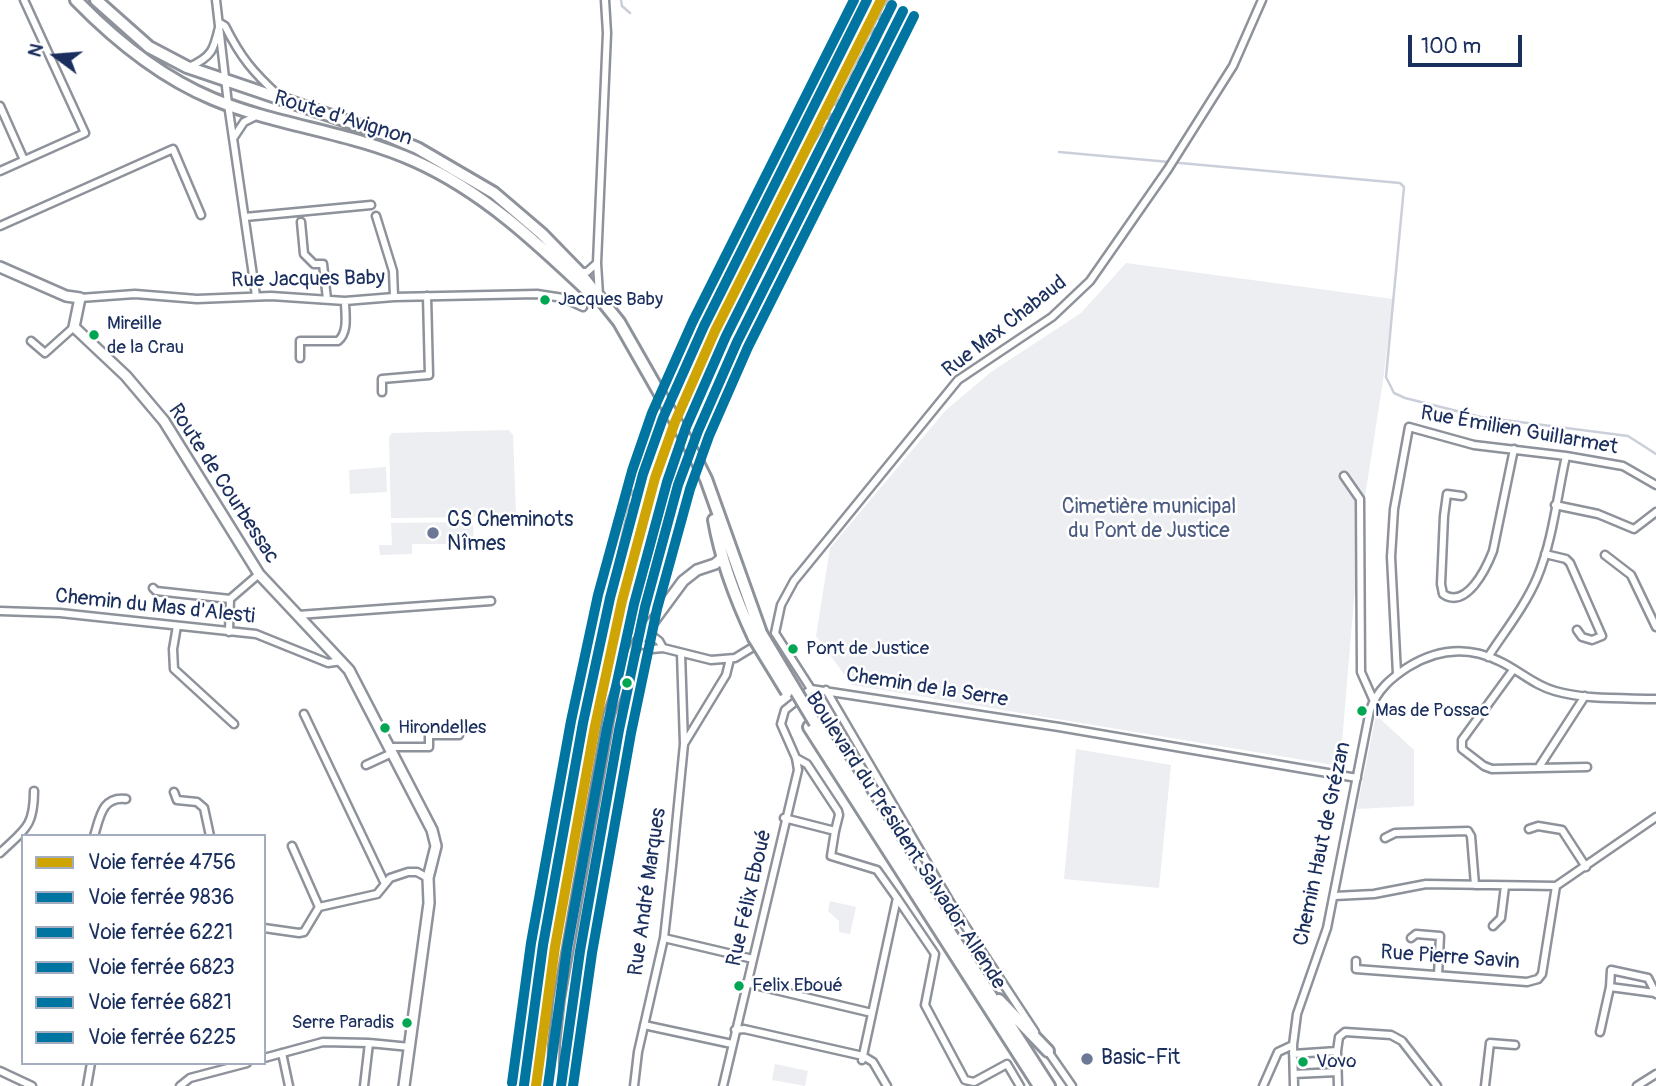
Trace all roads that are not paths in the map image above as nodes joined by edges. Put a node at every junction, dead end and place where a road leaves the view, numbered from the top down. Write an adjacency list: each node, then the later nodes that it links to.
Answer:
1 (24, 0): 15 (street)
2 (76, 0): 11 (main road, Route d'Avignon)
3 (96, 0): 8 (main road, Route d'Avignon)
4 (216, 0): 7 (street)
5 (605, 0): 23 (street)
6 (1262, 0): 62 (street, Rue Max Chabaud)
7 (220, 23): 8 (street); 9 (street); 10 (street)
8 (187, 68): 9 (main road, Route d'Avignon)
9 (226, 82): 10 (main road, Route d'Avignon); 11 (street)
10 (286, 102): 25 (main road, Route d'Avignon)
11 (228, 104): 13 (main road, Route d'Avignon); 14 (street)
12 (0, 106): 15 (street)
13 (260, 113): 14 (street); 36 (main road, Route d'Avignon)
14 (233, 139): 20 (street)
15 (24, 160): 16 (street)
16 (0, 171)
17 (371, 205): 20 (street)
18 (201, 215): 22 (street)
19 (376, 216): 27 (street)
20 (245, 217): 26 (street)
21 (300, 222): 31 (street)
22 (0, 226)
23 (597, 263): 25 (street); 29 (street)
24 (0, 267): 30 (street)
25 (579, 272): 29 (main road, Route d'Avignon)
26 (256, 296): 30 (street, Rue Jacques Baby); 31 (street, Rue Jacques Baby)
27 (394, 296): 28 (street, Rue Jacques Baby); 32 (street, Rue Jacques Baby)
28 (427, 296): 33 (street, Rue Jacques Baby); 38 (street)
29 (599, 296): 36 (main road, Route d'Avignon)
30 (80, 298): 34 (street)
31 (327, 299): 32 (street, Rue Jacques Baby)
32 (345, 301): 37 (street)
33 (583, 307)
34 (74, 327): 35 (street); 51 (street, Route de Courbessac)
35 (31, 341)
36 (629, 342): 42 (main road)
37 (300, 358)
38 (382, 392)
39 (1514, 449): 40 (street, Rue Émilien Guillarmet); 44 (street); 71 (street, Rue Émilien Guillarmet)
40 (1566, 456): 43 (street, Rue Émilien Guillarmet); 45 (street)
41 (1345, 476): 75 (street)
42 (706, 479): 47 (main road, Boulevard du Président Salvador Allende); 50 (main road, Boulevard du Président Salvador Allende)
43 (1656, 485)
44 (1462, 496)
45 (1555, 505): 46 (street); 48 (street)
46 (1656, 512)
47 (730, 547): 50 (main road); 63 (main road, Boulevard du Président Salvador Allende)
48 (1545, 554): 59 (street); 67 (street)
49 (1605, 555): 58 (street)
50 (722, 558): 60 (street); 63 (main road, Boulevard du Président Salvador Allende)
51 (259, 575): 53 (street); 56 (street, Route de Courbessac)
52 (153, 588): 53 (street)
53 (230, 598): 61 (street)
54 (491, 601): 56 (street)
55 (0, 611): 57 (street, Chemin du Mas d'Alesti)
56 (298, 615): 69 (street, Route de Courbessac)
57 (177, 626): 61 (street, Chemin du Mas d'Alesti); 80 (street)
58 (1656, 627)
59 (1577, 630)
60 (646, 631): 64 (street); 65 (street)
61 (229, 632): 69 (street, Chemin du Mas d'Alesti)
62 (775, 634): 68 (street); 72 (street)
63 (757, 635): 81 (main road, Boulevard du Président Salvador Allende, bridge)
64 (638, 642): 65 (street); 149 (street)
65 (663, 648): 66 (street)
66 (681, 653): 68 (street); 78 (street, Rue André Marques)
67 (1488, 657): 70 (street); 71 (street)
68 (730, 659): 79 (street)
69 (342, 661): 84 (street, Route de Courbessac)
70 (1513, 670): 74 (street); 87 (street)
71 (1397, 674): 75 (street)
72 (811, 689): 73 (street); 85 (street)
73 (826, 690): 89 (street, Chemin de la Serre); 131 (street, Chemin de la Serre)
74 (1585, 696): 76 (street); 87 (street)
75 (1373, 699): 89 (street, Chemin Haut de Grézan)
76 (1656, 699)
77 (304, 714): 104 (street)
78 (684, 721): 79 (street); 83 (street, Rue André Marques)
79 (695, 723): 83 (street)
80 (233, 724)
81 (812, 725): 118 (main road, Boulevard du Président Salvador Allende); 154 (main road, Boulevard du Président Salvador Allende)
82 (459, 735): 84 (street)
83 (684, 744): 113 (street, Rue André Marques)
84 (391, 750): 86 (street); 103 (street, Route de Courbessac)
85 (796, 758): 94 (street, Rue Félix Eboué); 96 (street)
86 (366, 765)
87 (1539, 767): 88 (street)
88 (1587, 767)
89 (1357, 778): 108 (street, Chemin Haut de Grézan)
90 (34, 791): 101 (street)
91 (174, 793): 98 (street)
92 (126, 799): 97 (street)
93 (1656, 817): 102 (street)
94 (785, 818): 96 (street); 115 (street, Rue Félix Eboué)
95 (1529, 829): 102 (street)
96 (835, 831): 109 (street)
97 (95, 834)
98 (210, 834)
99 (1385, 838): 105 (street)
100 (292, 846): 110 (street)
101 (0, 853)
102 (1586, 867): 107 (street)
103 (428, 877): 104 (street); 130 (street, Route de Courbessac)
104 (385, 884): 110 (street)
105 (1475, 886): 106 (street); 108 (street)
106 (1505, 886): 107 (street); 111 (street)
107 (1556, 886): 117 (street, Rue Pierre Savin)
108 (1335, 895): 128 (street, Chemin Haut de Grézan)
109 (897, 898): 122 (street); 153 (street)
110 (319, 907): 112 (street)
111 (1493, 926)
112 (266, 928)
113 (664, 938): 115 (street); 123 (street, Rue André Marques)
114 (1410, 938): 117 (street)
115 (754, 959): 119 (street, Rue Félix Eboué)
116 (1356, 961): 117 (street, Rue Pierre Savin)
117 (1438, 975)
118 (982, 982): 131 (main road); 155 (main road, Boulevard du Président Salvador Allende)
119 (747, 983): 122 (street); 124 (street, Rue Félix Eboué)
120 (1610, 987): 121 (street); 121 (street); 125 (street)
121 (1655, 994)
122 (872, 1013): 136 (street)
123 (644, 1025): 127 (street); 150 (street, Rue André Marques)
124 (735, 1030): 127 (street, Rue Félix Eboué); 136 (street)
125 (1600, 1032)
126 (369, 1043): 130 (street); 133 (street); 147 (street)
127 (732, 1044): 151 (street, Rue Félix Eboué)
128 (1293, 1045): 134 (street, Chemin Haut de Grézan); 157 (street)
129 (1515, 1045): 160 (street)
130 (410, 1047): 148 (street, Route de Courbessac)
131 (1048, 1051): 156 (street, Chemin de la Serre)
132 (1337, 1051): 134 (street); 142 (street); 159 (street)
133 (282, 1053): 135 (street); 146 (street)
134 (1293, 1054): 140 (street, Chemin Haut de Grézan)
135 (266, 1057)
136 (862, 1058): 152 (street)
137 (91, 1065): 144 (street)
138 (239, 1065): 145 (street)
139 (0, 1072): 143 (street)
140 (1294, 1074): 142 (street); 158 (street, Chemin Haut de Grézan)
141 (1656, 1074): 161 (street)
142 (1338, 1079)
143 (32, 1086)
144 (87, 1086)
145 (180, 1086)
146 (289, 1086)
147 (364, 1086)
148 (404, 1086)
149 (553, 1086)
150 (634, 1086)
151 (723, 1086)
152 (887, 1086)
153 (1020, 1086)
154 (1039, 1086)
155 (1049, 1086)
156 (1072, 1086)
157 (1263, 1086)
158 (1294, 1086)
159 (1437, 1086)
160 (1485, 1086)
161 (1637, 1086)

